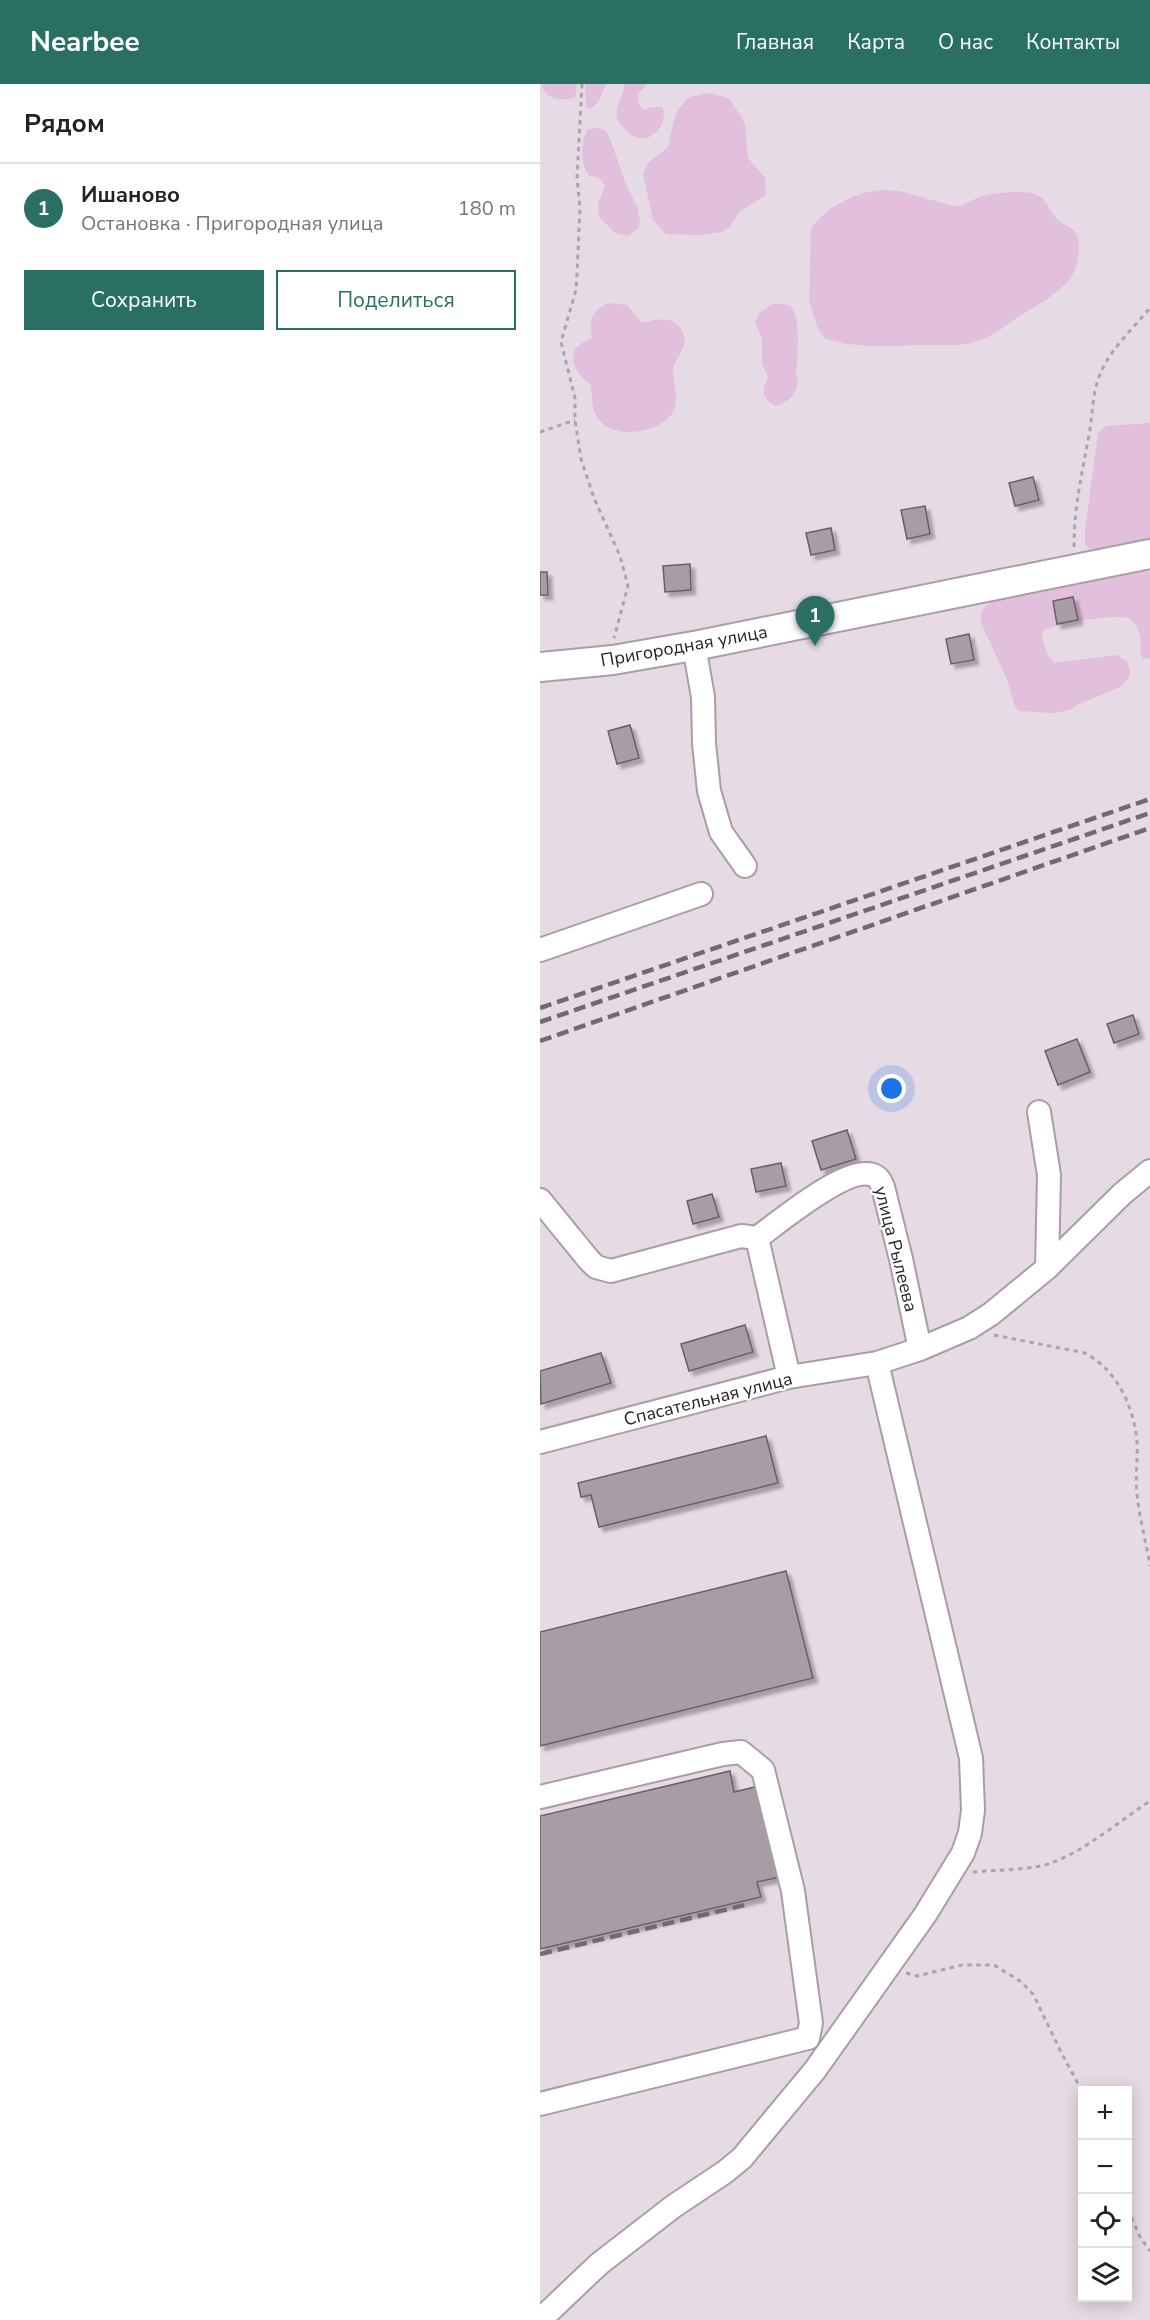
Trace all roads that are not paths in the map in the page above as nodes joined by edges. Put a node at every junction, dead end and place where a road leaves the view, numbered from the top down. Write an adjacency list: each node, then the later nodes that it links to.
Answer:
1 (1150, 554): 2 (main road, Пригородная улица)
2 (694, 646): 3 (main road, Пригородная улица); 4 (street)
3 (540, 667)
4 (745, 866)
5 (701, 894): 6 (street)
6 (540, 950)
7 (1039, 1112): 11 (street)
8 (1150, 1171): 11 (street)
9 (540, 1200): 10 (street)
10 (757, 1239): 12 (street, улица Рылеева); 14 (street)
11 (1047, 1268): 12 (street)
12 (920, 1349): 13 (street, Спасательная улица)
13 (877, 1363): 14 (street, Спасательная улица); 18 (street)
14 (789, 1377): 15 (street, Спасательная улица)
15 (540, 1442)
16 (540, 1797): 17 (street)
17 (540, 2104)
18 (540, 2320)

